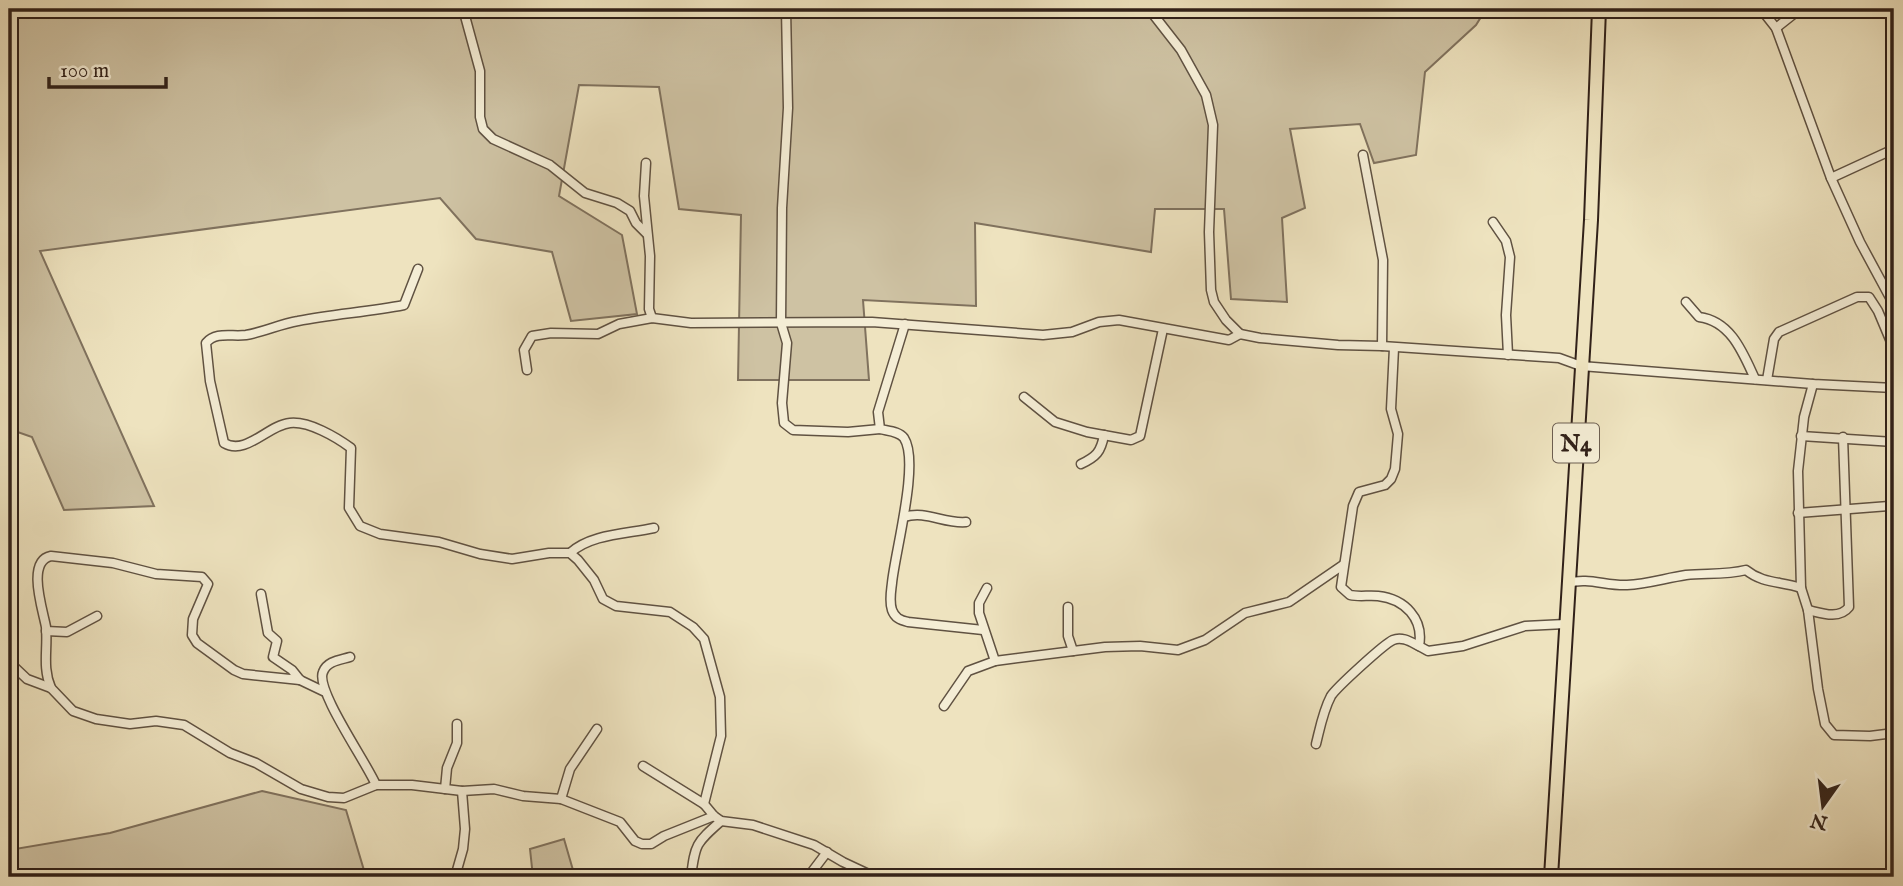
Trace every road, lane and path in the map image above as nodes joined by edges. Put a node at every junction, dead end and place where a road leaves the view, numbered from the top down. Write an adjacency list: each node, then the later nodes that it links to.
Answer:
1 (468, 9): 13 (street)
2 (786, 9): 18 (street)
3 (1149, 9): 21 (street)
4 (1599, 9): 26 (highway, N4)
5 (1760, 9): 7 (street)
6 (1800, 9): 7 (street)
7 (1776, 28): 11 (street)
8 (1894, 149): 11 (street)
9 (1363, 155): 22 (street)
10 (646, 163): 13 (street)
11 (1831, 178): 16 (street)
12 (1493, 222): 25 (street)
13 (647, 234): 17 (street)
14 (418, 269): 45 (street)
15 (1686, 303): 28 (street)
16 (1894, 305)
17 (652, 318): 18 (street); 27 (street)
18 (781, 323): 19 (street); 33 (street)
19 (905, 324): 20 (street); 33 (street)
20 (1163, 329): 21 (street); 34 (street)
21 (1240, 334): 22 (street)
22 (1382, 346): 23 (street)
23 (1394, 348): 25 (street); 46 (street)
24 (1894, 349): 29 (street)
25 (1508, 355): 26 (street)
26 (1581, 366): 28 (street); 47 (highway, N4)
27 (527, 370)
28 (1755, 379): 29 (street)
29 (1767, 380): 30 (street)
30 (1813, 384): 31 (street); 35 (street)
31 (1894, 388)
32 (1024, 397): 34 (street)
33 (880, 429): 42 (street)
34 (1104, 435): 38 (street)
35 (1801, 436): 36 (street); 41 (street)
36 (1843, 437): 37 (street); 40 (street)
37 (1894, 442)
38 (1081, 464)
39 (1889, 506): 40 (street)
40 (1844, 509): 41 (street); 52 (street)
41 (1798, 513): 49 (street)
42 (904, 517): 43 (street); 55 (street)
43 (966, 522)
44 (654, 528): 45 (street)
45 (570, 553): 75 (street)
46 (1343, 565): 57 (street); 58 (street)
47 (1568, 583): 49 (street); 54 (highway, N4)
48 (987, 588): 55 (street)
49 (1801, 588): 52 (street)
50 (261, 594): 62 (street)
51 (1068, 607): 58 (street)
52 (1808, 610): 68 (street)
53 (97, 616): 56 (street)
54 (1565, 624): 57 (street); 83 (highway, N4)
55 (983, 630): 60 (street)
56 (46, 631): 62 (street); 63 (street)
57 (1419, 646): 69 (street)
58 (1073, 651): 60 (street)
59 (350, 657): 64 (street)
60 (995, 661): 65 (street)
61 (9, 662): 63 (street)
62 (300, 680): 64 (street)
63 (51, 688): 71 (street)
64 (323, 691): 71 (street)
65 (944, 706)
66 (457, 724): 72 (street)
67 (597, 729): 74 (street)
68 (1894, 733)
69 (1316, 744)
70 (643, 766): 75 (street)
71 (376, 785): 72 (street)
72 (445, 789): 73 (street)
73 (462, 791): 74 (street); 79 (street)
74 (561, 799): 76 (street)
75 (704, 804): 76 (street)
76 (717, 819): 77 (street); 80 (street)
77 (827, 852): 78 (street); 81 (street)
78 (864, 876): 82 (street)
79 (455, 877)
80 (691, 877)
81 (808, 877)
82 (875, 877)
83 (1551, 877)

